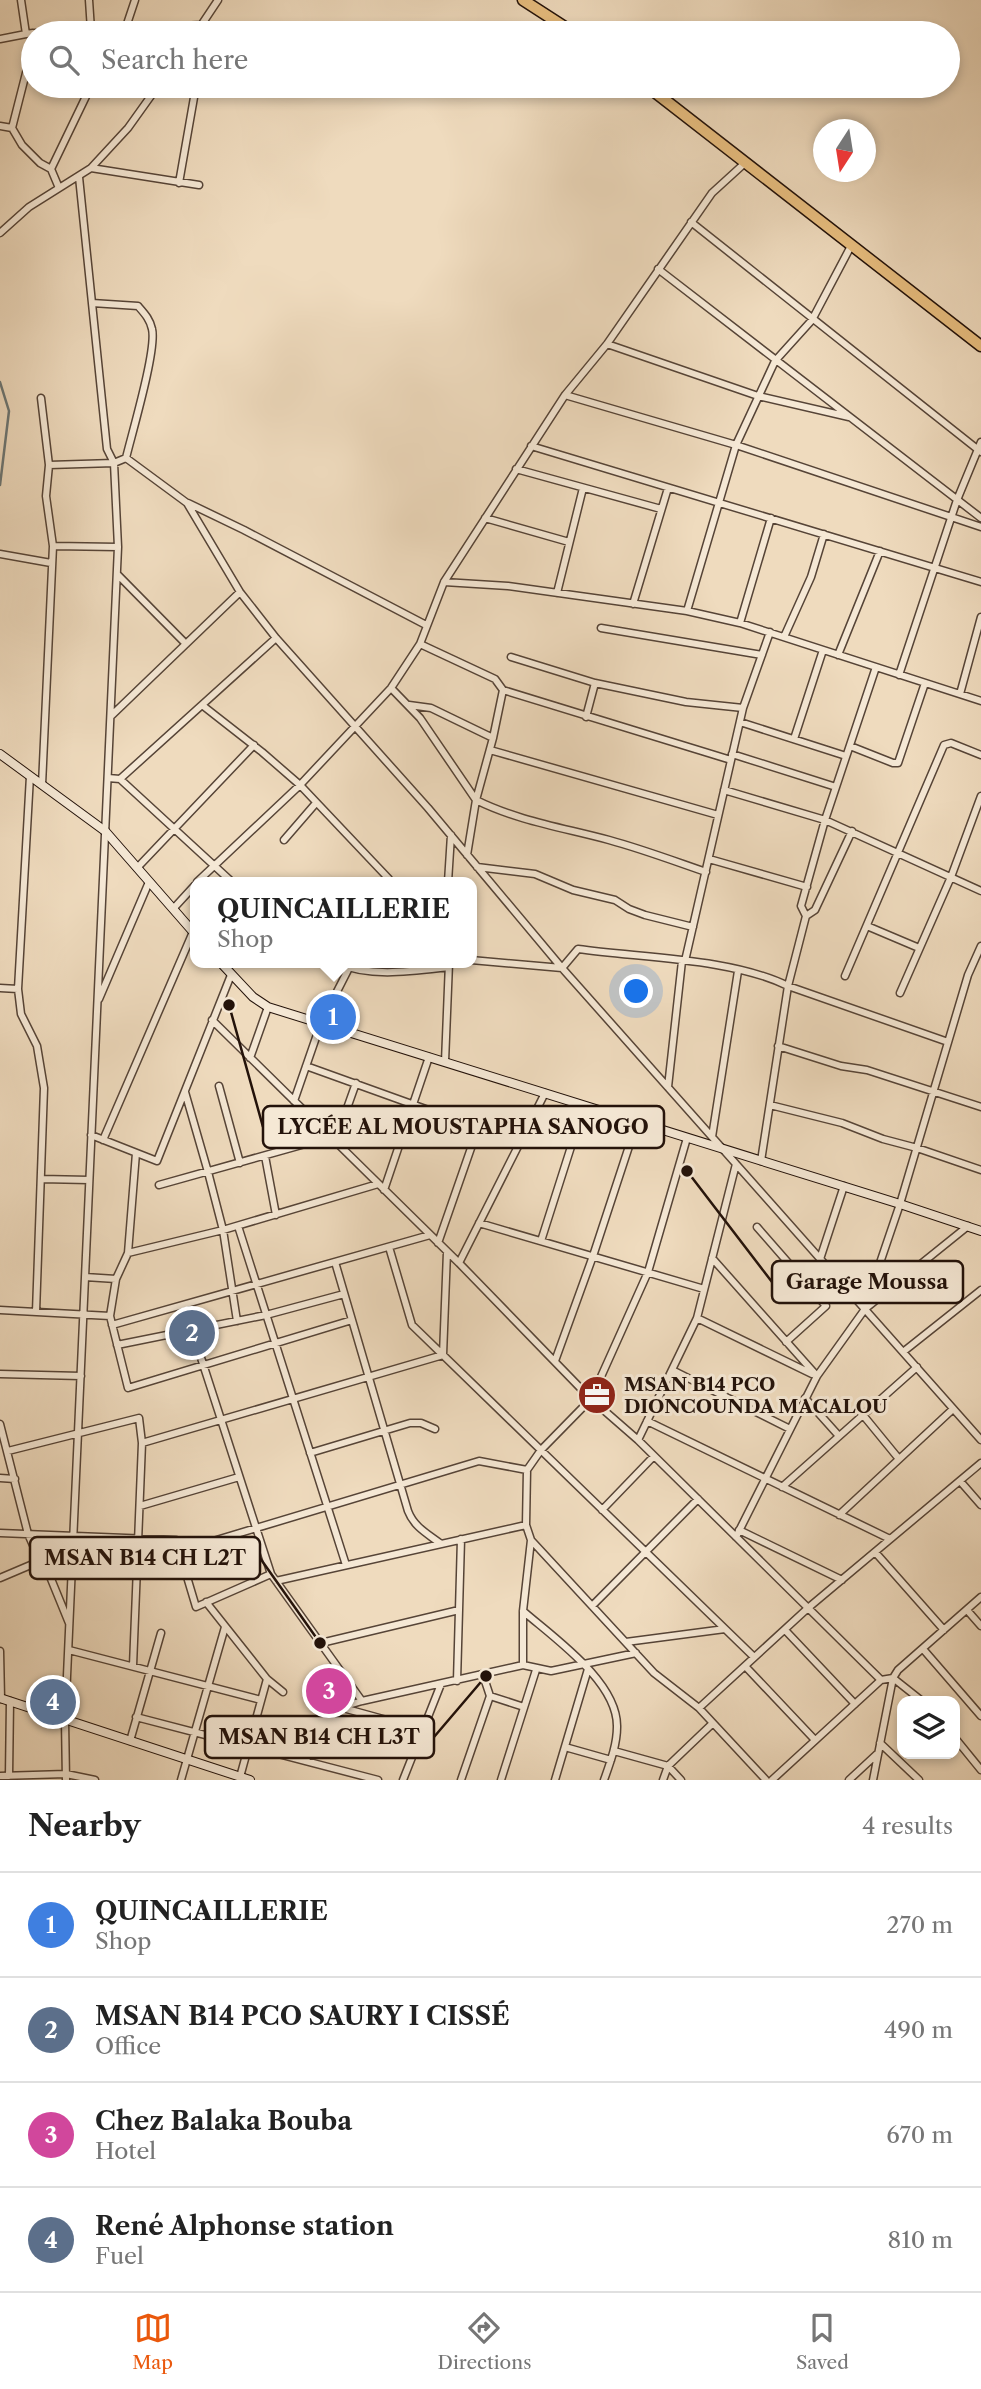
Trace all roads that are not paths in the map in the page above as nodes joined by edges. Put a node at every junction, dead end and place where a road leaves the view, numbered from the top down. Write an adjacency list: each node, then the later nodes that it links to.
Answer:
1 (21, 0): 6 (street)
2 (89, 0): 7 (street)
3 (135, 0): 8 (street)
4 (218, 0): 9 (street)
5 (523, 0): 10 (highway)
6 (27, 21)
7 (90, 21)
8 (125, 21)
9 (206, 21)
10 (555, 21)
11 (21, 35): 12 (street)
12 (0, 39)
13 (21, 93): 19 (street)
14 (85, 98): 22 (street)
15 (149, 98): 21 (street)
16 (194, 98): 24 (street)
17 (663, 98): 20 (highway)
18 (0, 126): 19 (street)
19 (12, 128): 22 (street)
20 (746, 162): 27 (street); 29 (highway)
21 (91, 168): 23 (street); 24 (street)
22 (51, 169): 26 (street)
23 (79, 177): 26 (street); 31 (street)
24 (179, 183): 25 (street)
25 (199, 185)
26 (59, 188): 28 (street)
27 (691, 222): 30 (street); 32 (street)
28 (0, 233)
29 (851, 246): 32 (street); 34 (highway)
30 (658, 269): 33 (street); 35 (street)
31 (92, 303): 44 (street); 45 (street)
32 (812, 320): 35 (street); 43 (street)
33 (607, 344): 36 (street); 37 (street)
34 (981, 346)
35 (775, 361): 37 (street); 39 (street)
36 (565, 395): 41 (street); 42 (street)
37 (758, 396): 39 (street); 41 (street)
38 (41, 398): 46 (street)
39 (851, 417): 50 (street)
40 (981, 442): 43 (street)
41 (736, 445): 51 (street); 54 (street)
42 (531, 446): 47 (street); 49 (street)
43 (979, 451): 50 (street)
44 (126, 458): 45 (street); 52 (street)
45 (114, 463): 46 (street); 62 (street)
46 (49, 465): 61 (street)
47 (516, 469): 48 (street); 55 (street)
48 (583, 488): 53 (street); 60 (street)
49 (668, 488): 51 (street); 53 (street)
50 (957, 500): 54 (street); 57 (street)
51 (718, 502): 56 (street); 73 (street)
52 (187, 503): 70 (street); 76 (street)
53 (661, 509): 72 (street)
54 (953, 516): 58 (street); 66 (street)
55 (485, 518): 60 (street); 68 (street)
56 (771, 518): 59 (street); 75 (street)
57 (981, 518)
58 (981, 527)
59 (824, 534): 63 (street); 79 (street)
60 (569, 542): 71 (street)
61 (52, 546): 62 (street); 65 (street)
62 (118, 547): 67 (street)
63 (880, 551): 66 (street); 85 (street)
64 (0, 554): 65 (street)
65 (51, 563): 114 (street)
66 (934, 568): 69 (street); 88 (street)
67 (117, 574): 81 (street); 98 (street)
68 (443, 582): 71 (street); 76 (street)
69 (981, 582)
70 (240, 592): 80 (street); 81 (street)
71 (556, 593): 72 (street)
72 (633, 604): 73 (street)
73 (687, 611): 75 (street)
74 (981, 617): 93 (street)
75 (740, 623): 78 (street)
76 (426, 625): 82 (street)
77 (601, 628): 84 (street)
78 (770, 632): 79 (street); 84 (street)
79 (784, 637): 83 (street)
80 (276, 638): 95 (street); 101 (street)
81 (186, 644): 98 (street)
82 (420, 644): 91 (street); 92 (street)
83 (823, 650): 85 (street); 103 (street)
84 (762, 655): 97 (street)
85 (838, 655): 87 (street)
86 (511, 657): 90 (street)
87 (876, 667): 88 (street); 105 (street)
88 (899, 675): 89 (street)
89 (925, 683): 93 (street); 105 (street)
90 (595, 684): 97 (street); 99 (street)
91 (391, 688): 96 (street); 101 (street)
92 (503, 690): 99 (street); 102 (street)
93 (960, 694): 94 (street)
94 (981, 701)
95 (202, 705): 104 (street); 113 (street)
96 (407, 705): 102 (street); 119 (street)
97 (743, 708): 100 (street)
98 (111, 716): 112 (street)
99 (586, 717): 110 (street)
100 (740, 722): 103 (street); 110 (street)
101 (356, 726): 115 (street); 126 (street)
102 (494, 738): 106 (street)
103 (794, 739): 109 (street)
104 (254, 745): 115 (street); 123 (street)
105 (850, 746): 109 (street)
106 (490, 750): 119 (street); 121 (street)
107 (0, 754): 111 (street)
108 (981, 755): 128 (street)
109 (846, 756): 116 (street)
110 (732, 757): 116 (street); 117 (street)
111 (30, 776): 114 (street); 166 (street)
112 (108, 778): 113 (street); 124 (street)
113 (121, 779): 123 (street)
114 (42, 785): 124 (street)
115 (300, 785): 120 (street); 131 (street)
116 (836, 787): 122 (street)
117 (724, 790): 121 (street); 122 (street)
118 (981, 796): 139 (street)
119 (476, 800): 129 (street); 134 (street)
120 (316, 803): 127 (street); 137 (street)
121 (718, 815): 130 (street)
122 (825, 820): 125 (street); 141 (street)
123 (174, 829): 131 (street); 133 (street)
124 (105, 831): 133 (street); 168 (street)
125 (852, 831): 128 (street); 145 (street)
126 (450, 835): 129 (street); 138 (street)
127 (284, 840)
128 (899, 853): 139 (street); 146 (street)
129 (467, 855): 132 (street)
130 (709, 859): 134 (street); 141 (street)
131 (213, 865): 135 (street); 136 (street)
132 (477, 867): 147 (street); 159 (street)
133 (137, 868): 140 (street)
134 (706, 872): 147 (street)
135 (202, 877)
136 (226, 877)
137 (387, 877)
138 (449, 877)
139 (951, 877): 143 (street); 151 (street)
140 (149, 882): 144 (street); 168 (street)
141 (807, 887): 145 (street)
142 (190, 891): 144 (street)
143 (981, 891)
144 (173, 909): 148 (street)
145 (806, 916): 164 (street)
146 (867, 926): 151 (street); 163 (street)
147 (693, 927): 153 (street)
148 (190, 928)
149 (190, 942): 195 (street)
150 (981, 946): 172 (street)
151 (919, 948): 167 (street)
152 (477, 961): 159 (street)
153 (684, 961): 159 (street); 160 (street); 180 (street)
154 (225, 968): 162 (street)
155 (349, 968): 161 (street); 171 (street)
156 (395, 968): 161 (street)
157 (429, 968): 161 (street)
158 (449, 968): 176 (street)
159 (562, 968): 180 (street)
160 (738, 971): 164 (street); 192 (street)
161 (396, 973)
162 (231, 975): 169 (street); 170 (street)
163 (845, 976)
164 (788, 986): 172 (street); 173 (street)
165 (0, 988): 166 (street)
166 (18, 989): 206 (street)
167 (900, 993)
168 (97, 1004): 191 (street)
169 (268, 1007): 171 (street); 175 (street)
170 (212, 1020): 175 (street); 181 (street)
171 (321, 1023): 174 (street); 177 (street)
172 (948, 1042): 183 (street)
173 (778, 1046): 183 (street); 187 (street)
174 (429, 1057): 176 (street); 185 (street)
175 (250, 1058): 184 (street)
176 (445, 1062): 182 (street)
177 (306, 1066): 178 (street); 184 (street)
178 (356, 1083): 185 (street); 194 (street)
179 (219, 1086): 202 (street)
180 (668, 1087): 192 (street)
181 (184, 1090): 199 (street); 205 (street)
182 (545, 1093): 186 (street); 196 (street)
183 (933, 1093): 188 (street); 197 (street)
184 (294, 1101): 194 (street)
185 (412, 1104): 190 (street); 211 (street)
186 (584, 1105): 189 (street); 221 (street)
187 (770, 1105): 197 (street); 201 (street)
188 (981, 1107)
189 (637, 1122): 193 (street); 226 (street)
190 (478, 1128): 196 (street); 222 (street)
191 (91, 1135): 195 (street); 207 (street)
192 (712, 1137): 198 (street)
193 (687, 1138): 198 (street); 231 (street)
194 (333, 1139): 200 (street); 208 (street)
195 (103, 1140): 199 (street)
196 (520, 1143): 214 (street)
197 (917, 1148): 204 (street); 212 (street)
198 (725, 1149): 201 (street); 203 (street)
199 (136, 1153): 225 (street)
200 (265, 1156): 202 (street); 213 (street)
201 (761, 1161): 210 (street)
202 (240, 1163): 205 (street)
203 (736, 1164): 227 (street); 228 (street)
204 (981, 1170)
205 (208, 1172): 209 (street); 218 (street)
206 (41, 1179): 207 (street); 241 (street)
207 (89, 1180): 232 (street)
208 (378, 1184): 211 (street); 213 (street)
209 (159, 1185)
210 (844, 1186): 212 (street); 228 (street)
211 (384, 1190): 220 (street)
212 (900, 1204): 216 (street); 239 (street)
213 (276, 1214): 215 (street)
214 (479, 1223): 221 (street); 230 (street)
215 (237, 1226): 218 (street); 234 (street)
216 (968, 1226): 219 (street); 239 (street)
217 (757, 1227): 250 (street)
218 (223, 1230): 225 (street); 237 (street)
219 (981, 1231)
220 (430, 1236): 222 (street); 223 (street)
221 (541, 1241): 226 (street)
222 (438, 1243): 224 (street)
223 (389, 1247): 229 (street); 254 (street)
224 (447, 1252): 230 (street); 254 (street)
225 (128, 1253): 233 (street)
226 (593, 1256): 231 (street); 255 (street)
227 (712, 1258): 235 (street); 250 (street)
228 (820, 1259): 239 (street)
229 (335, 1262): 234 (street); 238 (street)
230 (459, 1263): 255 (street)
231 (648, 1272): 235 (street); 265 (street)
232 (85, 1277): 233 (street); 242 (street)
233 (116, 1279): 244 (street)
234 (256, 1284): 237 (street); 243 (street)
235 (704, 1289): 245 (street)
236 (981, 1290): 253 (street)
237 (232, 1291): 247 (street); 248 (street)
238 (344, 1294): 243 (street); 246 (street)
239 (865, 1309): 253 (street); 261 (street)
240 (0, 1310): 241 (street)
241 (36, 1312): 242 (street)
242 (83, 1314): 244 (street); 260 (street)
243 (266, 1315): 247 (street); 251 (street)
244 (110, 1316): 248 (street)
245 (697, 1318): 258 (street); 261 (street)
246 (352, 1320): 251 (street); 262 (street)
247 (237, 1321): 249 (street)
248 (112, 1325): 252 (street)
249 (192, 1331): 252 (street); 256 (street)
250 (786, 1342): 261 (street)
251 (275, 1344): 256 (street); 264 (street)
252 (117, 1345): 256 (street)
253 (903, 1352): 257 (street)
254 (443, 1355): 262 (street); 279 (street)
255 (555, 1361): 265 (street)
256 (203, 1366): 268 (street)
257 (917, 1367): 266 (street); 267 (street)
258 (671, 1370): 269 (street); 272 (street)
259 (0, 1374): 260 (street)
260 (81, 1376): 274 (street)
261 (817, 1376): 263 (street)
262 (368, 1377): 264 (street); 273 (street)
263 (805, 1398): 272 (street); 275 (street)
264 (293, 1399): 268 (street); 281 (street)
265 (591, 1399): 276 (street); 279 (street)
266 (953, 1409): 277 (street); 283 (street)
267 (863, 1415): 275 (street); 283 (street)
268 (221, 1420): 278 (street); 286 (street)
269 (647, 1421): 276 (street); 289 (street)
270 (0, 1424): 280 (street)
271 (435, 1429): 273 (street)
272 (790, 1429): 289 (street)
273 (384, 1431): 281 (street); 291 (street)
274 (78, 1432): 278 (street); 280 (street); 304 (street)
275 (839, 1436): 292 (street)
276 (638, 1440): 282 (street)
277 (981, 1440)
278 (142, 1443): 295 (street)
279 (541, 1450): 285 (street); 297 (street)
280 (8, 1451): 288 (street)
281 (310, 1453): 296 (street)
282 (654, 1456): 293 (street); 297 (street)
283 (900, 1458): 298 (street)
284 (981, 1463): 290 (street)
285 (527, 1469): 291 (street); 299 (street)
286 (239, 1477): 295 (street); 300 (street)
287 (0, 1478): 288 (street)
288 (15, 1479): 302 (street)
289 (765, 1479): 292 (street); 303 (street)
290 (960, 1481): 294 (street); 307 (street)
291 (400, 1485): 296 (street); 309 (street)
292 (782, 1487): 298 (street)
293 (698, 1499): 303 (street); 311 (street)
294 (981, 1505)
295 (140, 1506): 305 (street)
296 (327, 1507): 300 (street); 314 (street)
297 (602, 1510): 311 (street)
298 (839, 1515): 307 (street)
299 (526, 1525): 306 (street); 308 (street)
300 (256, 1528): 310 (street); 315 (street)
301 (0, 1533): 302 (street)
302 (28, 1534): 304 (street); 313 (street)
303 (737, 1534): 317 (street); 321 (street)
304 (74, 1536): 305 (street); 325 (street)
305 (138, 1538): 310 (street); 340 (street)
306 (461, 1539): 309 (street); 322 (street)
307 (890, 1539): 312 (street)
308 (531, 1540): 320 (street); 324 (street)
309 (441, 1544): 314 (street)
310 (180, 1551): 319 (street)
311 (645, 1552): 320 (street); 328 (street)
312 (875, 1552): 317 (street); 330 (street)
313 (40, 1561): 316 (street); 325 (street)
314 (346, 1565): 315 (street)
315 (274, 1577): 319 (street); 333 (street)
316 (0, 1578)
317 (842, 1580): 321 (street)
318 (981, 1597): 323 (street)
319 (206, 1602): 327 (street)
320 (592, 1606): 332 (street)
321 (808, 1608): 329 (street); 348 (street)
322 (458, 1610): 333 (street); 349 (street)
323 (967, 1610): 326 (street); 330 (street)
324 (523, 1611): 339 (street); 342 (street)
325 (70, 1625): 335 (street)
326 (981, 1626)
327 (225, 1627): 347 (street); 351 (street)
328 (725, 1629): 332 (street); 338 (street)
329 (785, 1630): 338 (street); 358 (street)
330 (944, 1630): 334 (street)
331 (161, 1633): 343 (street)
332 (626, 1642): 337 (street)
333 (321, 1643): 357 (street)
334 (923, 1649): 346 (street); 362 (street)
335 (69, 1650): 340 (street); 364 (street)
336 (0, 1651): 355 (street)
337 (636, 1653): 342 (street); 361 (street)
338 (754, 1657): 341 (street)
339 (523, 1665): 344 (street); 345 (street)
340 (133, 1666): 343 (street)
341 (745, 1666): 361 (street); 368 (street)
342 (587, 1667): 344 (street); 373 (street); 374 (street)
343 (150, 1670): 351 (street); 363 (street)
344 (536, 1670): 360 (street)
345 (483, 1675): 349 (street); 353 (street)
346 (893, 1678): 348 (street); 354 (street); 370 (street)
347 (267, 1679): 352 (street); 356 (street)
348 (881, 1680): 358 (street)
349 (457, 1681): 350 (street)
350 (441, 1684): 357 (street); 366 (street)
351 (208, 1686): 356 (street); 367 (street)
352 (283, 1692)
353 (491, 1696): 360 (street); 390 (street)
354 (916, 1696)
355 (3, 1700): 364 (street); 382 (street)
356 (261, 1700): 372 (street)
357 (362, 1701): 359 (street)
358 (855, 1704): 368 (street)
359 (341, 1707): 366 (street); 378 (street)
360 (524, 1707): 391 (street)
361 (699, 1708): 365 (street)
362 (981, 1716)
363 (136, 1717): 367 (street); 369 (street)
364 (65, 1720): 369 (street); 383 (street)
365 (713, 1723): 379 (street); 396 (street)
366 (423, 1730): 389 (street)
367 (196, 1732): 372 (street); 376 (street)
368 (815, 1740): 397 (street)
369 (130, 1741): 376 (street)
370 (880, 1742): 375 (street); 400 (street)
371 (960, 1744): 380 (street)
372 (249, 1746): 378 (street); 384 (street)
373 (565, 1747): 377 (street); 392 (street)
374 (614, 1751): 377 (street); 379 (street)
375 (878, 1753): 398 (street); 399 (street)
376 (188, 1760): 384 (street); 386 (street)
377 (611, 1760): 393 (street)
378 (306, 1761): 388 (street)
379 (668, 1766): 394 (street); 395 (street)
380 (981, 1770)
381 (0, 1776): 382 (street)
382 (9, 1776): 383 (street)
383 (66, 1777): 385 (street)
384 (240, 1777): 387 (street)
385 (95, 1780)
386 (181, 1780)
387 (250, 1780)
388 (378, 1780)
389 (403, 1780)
390 (461, 1780)
391 (501, 1780)
392 (555, 1780)
393 (604, 1780)
394 (663, 1780)
395 (681, 1780)
396 (766, 1780)
397 (772, 1780)
398 (849, 1780)
399 (873, 1780)
400 (919, 1780)

